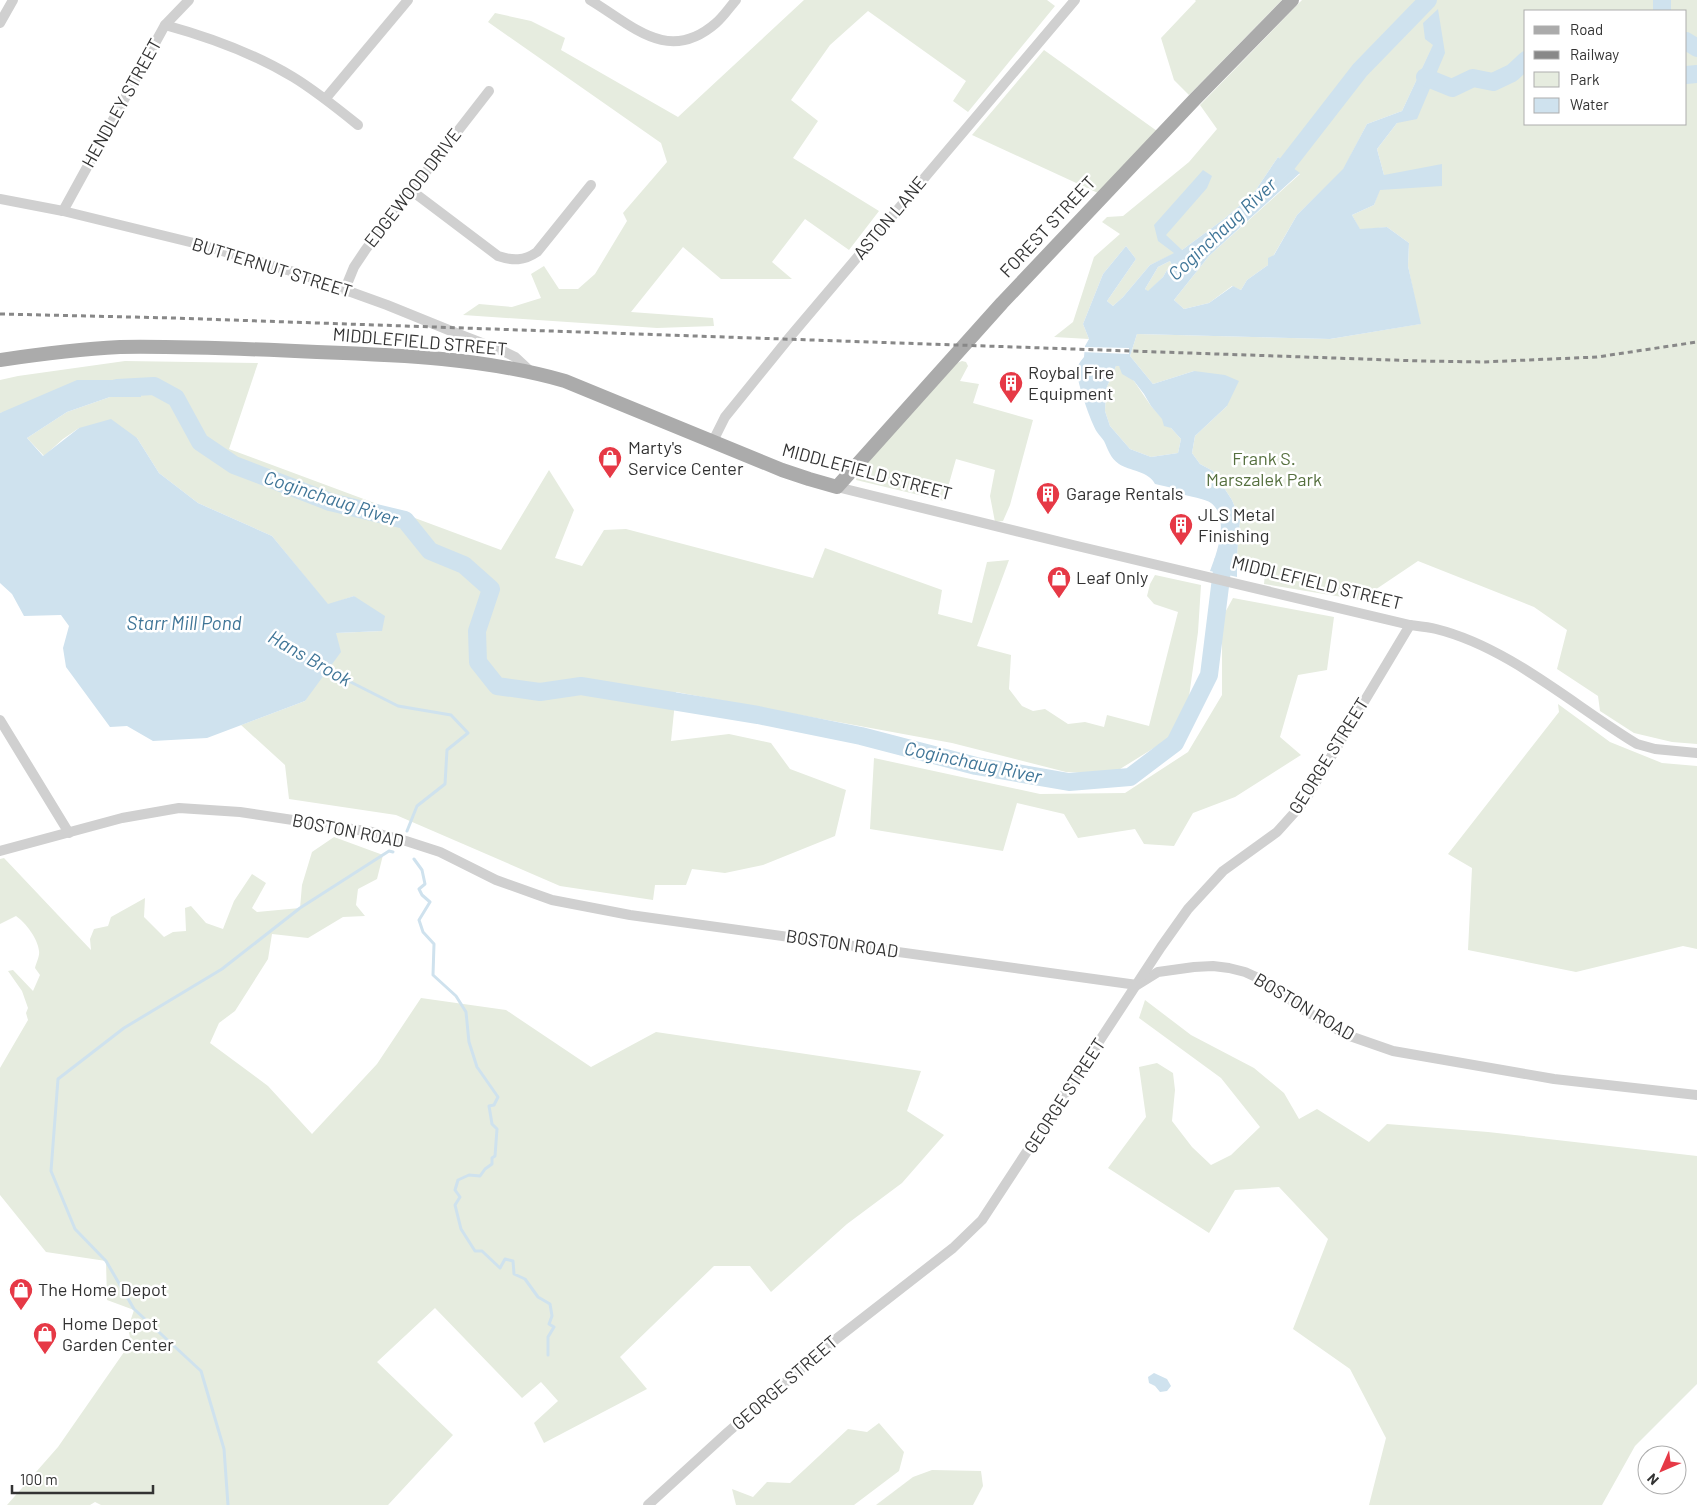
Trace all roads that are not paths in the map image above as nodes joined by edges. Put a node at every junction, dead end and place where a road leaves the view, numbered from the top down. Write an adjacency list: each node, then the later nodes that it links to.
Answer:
1 (13, 0): 8 (street)
2 (189, 0): 9 (street, HENDLEY STREET)
3 (408, 0): 11 (street)
4 (736, 0): 7 (street)
5 (1075, 0): 20 (street, ASTON LANE)
6 (1292, 0): 21 (main road, FOREST STREET)
7 (593, 1)
8 (0, 23)
9 (165, 25): 11 (street); 16 (street, HENDLEY STREET)
10 (489, 91): 14 (street, EDGEWOOD DRIVE)
11 (326, 98): 12 (street)
12 (358, 125)
13 (591, 185): 14 (street)
14 (412, 191): 17 (street, EDGEWOOD DRIVE)
15 (0, 199): 16 (street, BUTTERNUT STREET)
16 (63, 211): 17 (street, BUTTERNUT STREET)
17 (345, 289): 19 (street, BUTTERNUT STREET)
18 (0, 360): 19 (main road, MIDDLEFIELD STREET)
19 (530, 371): 20 (main road, MIDDLEFIELD STREET)
20 (713, 441): 21 (main road, MIDDLEFIELD STREET)
21 (837, 487): 22 (street, MIDDLEFIELD STREET)
22 (1410, 625): 24 (street, MIDDLEFIELD STREET); 27 (street, GEORGE STREET)
23 (0, 720): 25 (street)
24 (1697, 753)
25 (69, 833): 26 (street, BOSTON ROAD); 27 (street, BOSTON ROAD)
26 (0, 851)
27 (1137, 985): 28 (street, BOSTON ROAD); 29 (street, GEORGE STREET)
28 (1697, 1095)
29 (648, 1505)

